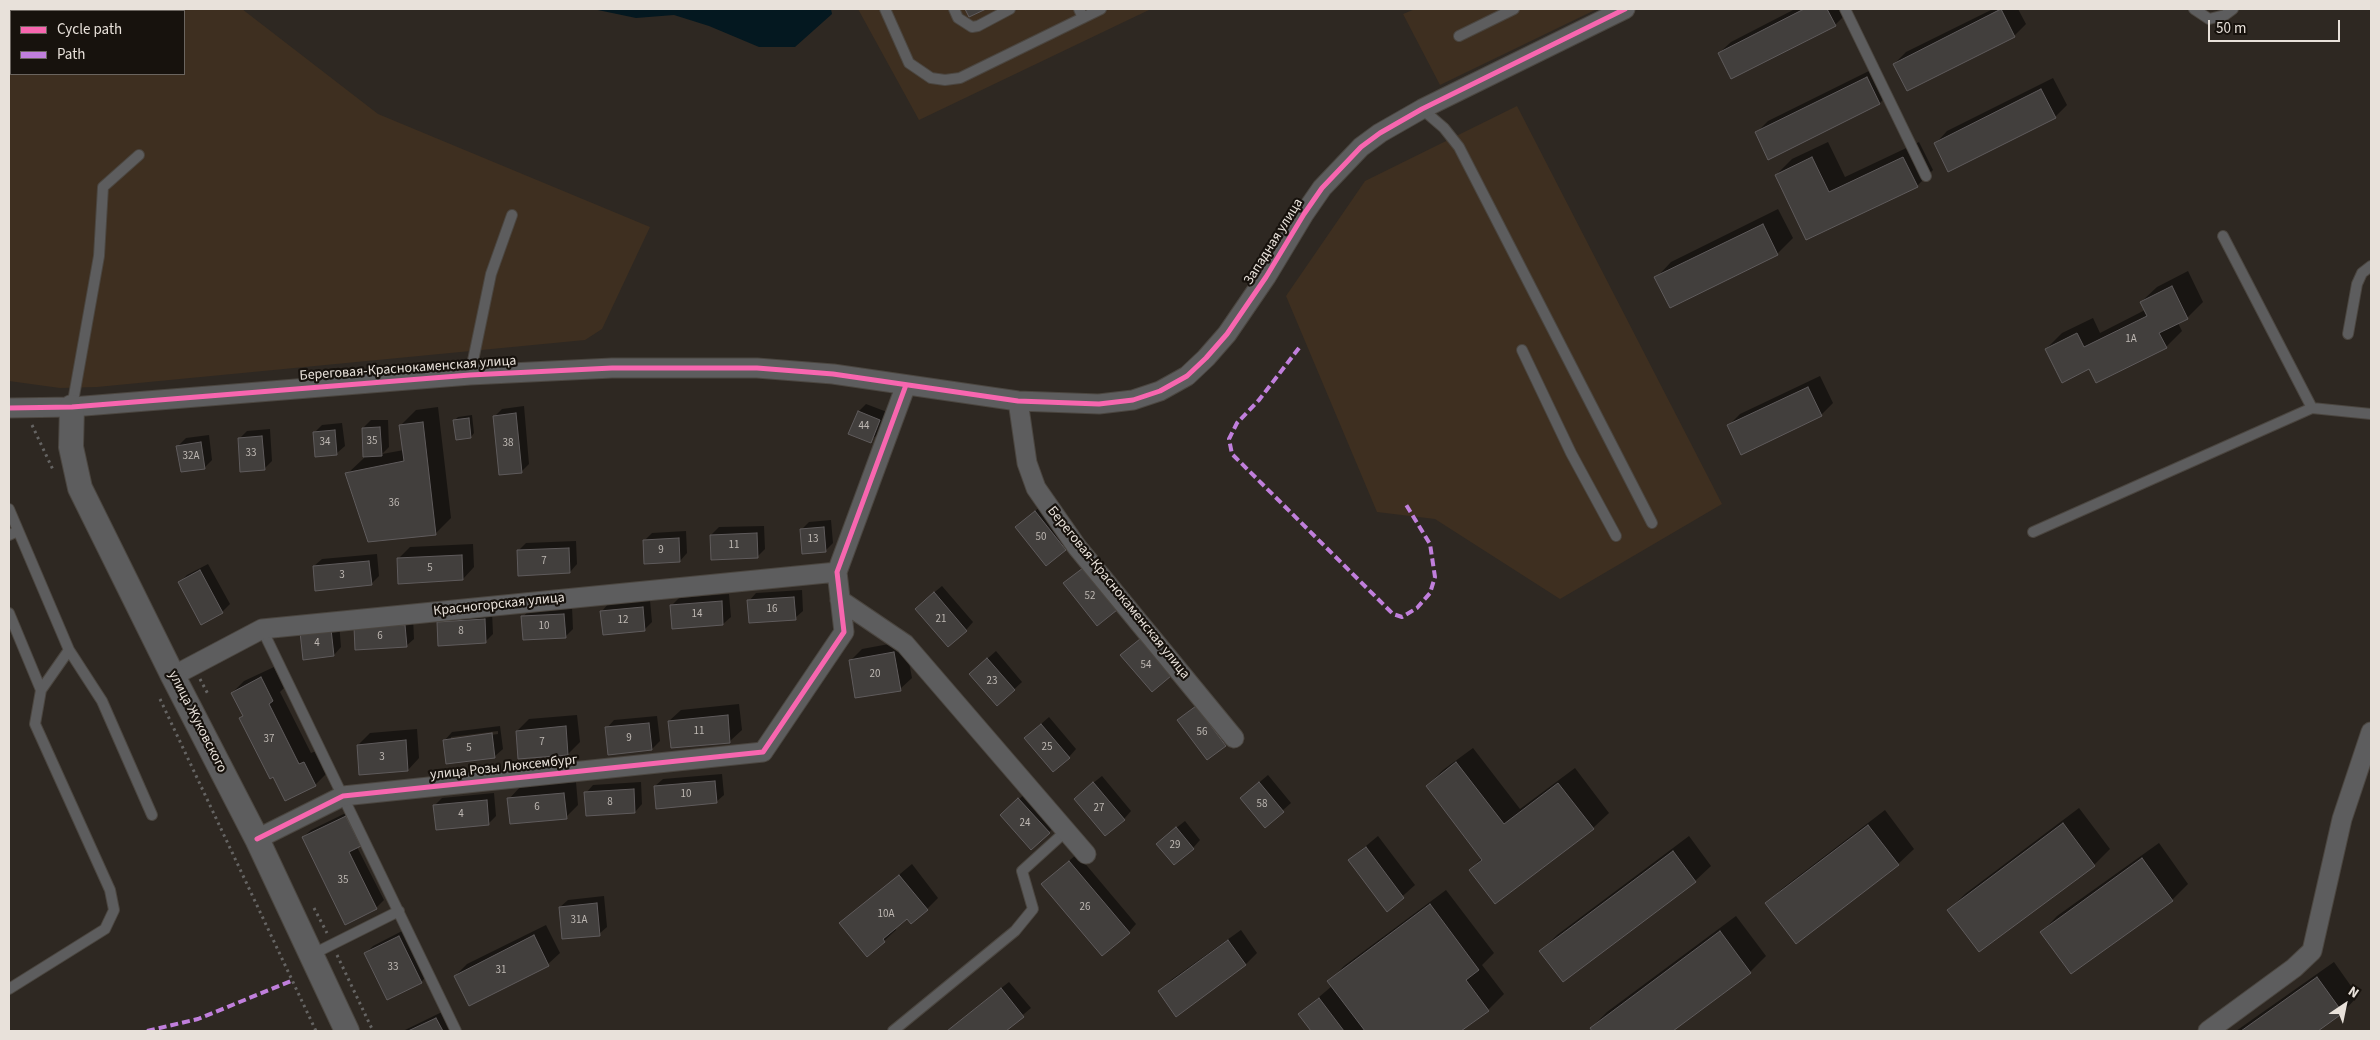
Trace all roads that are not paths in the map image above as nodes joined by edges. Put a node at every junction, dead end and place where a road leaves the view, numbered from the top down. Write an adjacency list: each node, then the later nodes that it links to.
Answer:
1 (885, 9): 10 (lane)
2 (954, 9): 3 (lane)
3 (1010, 9)
4 (1101, 9): 10 (lane)
5 (1514, 9): 11 (lane)
6 (1625, 9): 12 (street, Западная улица)
7 (1844, 9): 14 (lane)
8 (2194, 9): 9 (lane)
9 (2234, 9)
10 (1081, 13)
11 (1459, 36)
12 (1422, 109): 22 (street, Западная улица); 28 (lane)
13 (139, 155): 23 (lane)
14 (1926, 176)
15 (512, 215): 20 (lane)
16 (2223, 236): 25 (lane)
17 (2371, 266): 18 (lane)
18 (2348, 334)
19 (1522, 350): 31 (lane)
20 (470, 375): 21 (street, Береговая-Краснокаменская улица); 23 (street, Береговая-Краснокаменская улица)
21 (906, 385): 22 (street, Береговая-Краснокаменская улица); 32 (street)
22 (1018, 401): 40 (street, Береговая-Краснокаменская улица)
23 (72, 407): 24 (street, Береговая-Краснокаменская улица); 37 (street, улица Жуковского)
24 (17, 408)
25 (2312, 408): 26 (lane); 29 (lane)
26 (2371, 414)
27 (9, 510): 30 (lane)
28 (1652, 523)
29 (2033, 532)
30 (13, 533): 36 (lane)
31 (1616, 536)
32 (837, 572): 33 (street); 35 (street, Красногорская улица)
33 (840, 600): 41 (street, улица Розы Люксембург); 43 (street)
34 (9, 613): 38 (lane)
35 (262, 629): 37 (street, Красногорская улица); 41 (lane)
36 (69, 650): 38 (lane); 42 (lane)
37 (173, 676): 44 (street, улица Жуковского)
38 (41, 690): 48 (lane)
39 (2371, 732): 52 (street)
40 (1234, 738)
41 (343, 796): 44 (street, улица Розы Люксембург); 46 (lane)
42 (152, 815)
43 (1066, 831): 45 (street); 51 (lane)
44 (257, 839): 47 (street, улица Жуковского)
45 (1086, 854)
46 (398, 911): 47 (lane); 50 (lane)
47 (311, 954): 49 (street, улица Жуковского)
48 (9, 989)
49 (347, 1031)
50 (456, 1031)
51 (893, 1031)
52 (2208, 1031)

